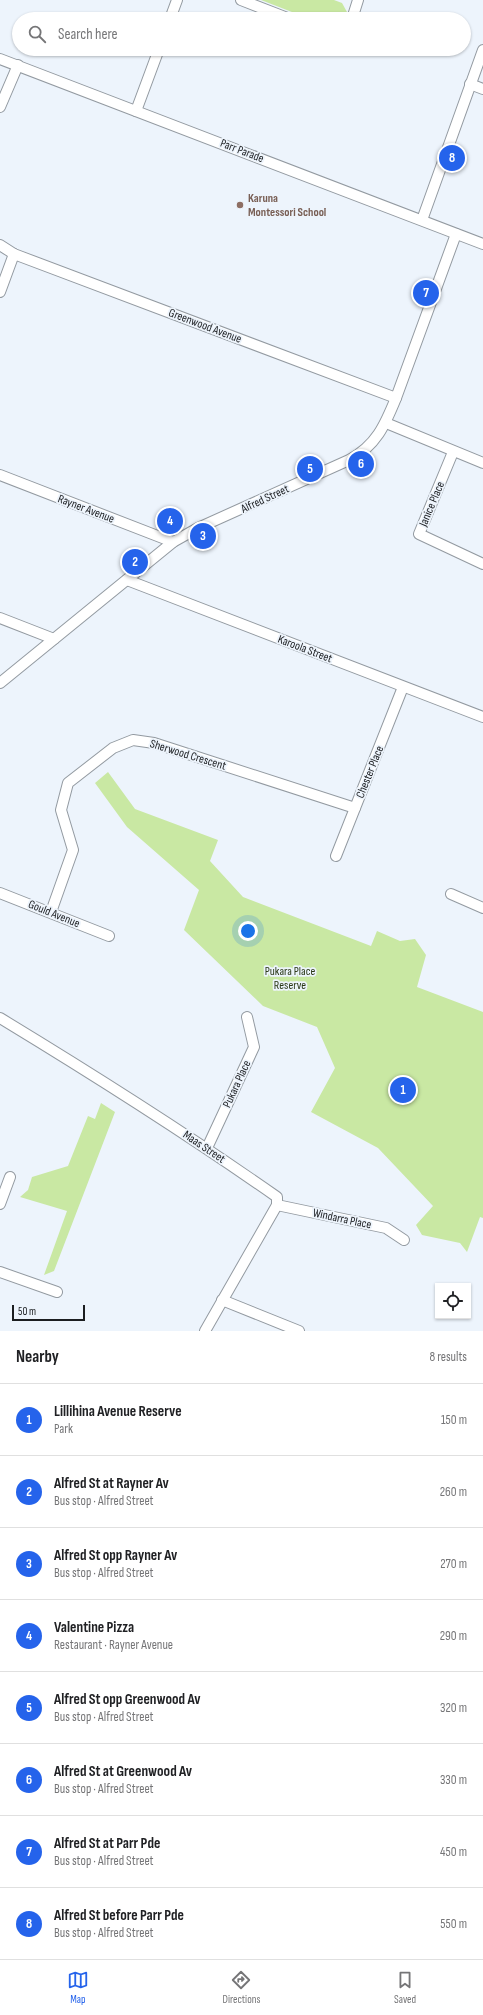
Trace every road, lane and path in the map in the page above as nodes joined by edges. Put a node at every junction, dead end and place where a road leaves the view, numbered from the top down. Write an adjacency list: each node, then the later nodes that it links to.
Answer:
1 (177, 0): 4 (street)
2 (241, 0): 5 (street)
3 (358, 0): 6 (street)
4 (173, 12)
5 (272, 12)
6 (354, 12)
7 (483, 50): 11 (street)
8 (156, 56): 14 (street)
9 (0, 59): 10 (street, Parr Parade)
10 (18, 65): 13 (street); 14 (street, Parr Parade)
11 (470, 84): 12 (street); 15 (street)
12 (483, 89)
13 (0, 107)
14 (136, 111): 15 (street, Parr Parade)
15 (422, 220): 16 (street, Parr Parade)
16 (456, 234): 17 (street, Parr Parade); 21 (street, Alfred Street)
17 (483, 244)
18 (0, 245): 19 (street)
19 (14, 254): 20 (street); 21 (street, Greenwood Avenue)
20 (0, 292)
21 (396, 398): 22 (street, Alfred Street)
22 (386, 423): 23 (street); 26 (street, Alfred Street)
23 (453, 452): 24 (street); 27 (street, Janice Place)
24 (483, 463)
25 (0, 474): 26 (street, Rayner Avenue)
26 (173, 542): 28 (street, Alfred Street)
27 (483, 564)
28 (127, 580): 30 (street, Alfred Street); 32 (street, Karoola Street)
29 (0, 618): 30 (street)
30 (54, 639): 31 (street, Alfred Street)
31 (0, 683)
32 (404, 687): 33 (street, Karoola Street); 34 (street, Chester Place)
33 (483, 717)
34 (355, 808): 35 (street, Chester Place); 39 (street, Sherwood Crescent)
35 (336, 856)
36 (0, 893): 39 (street, Gould Avenue)
37 (451, 894): 38 (street)
38 (483, 908)
39 (51, 912): 40 (street, Gould Avenue)
40 (109, 936)
41 (247, 1017): 43 (street, Pukara Place)
42 (0, 1018): 43 (street, Maas Street)
43 (207, 1148): 46 (street, Maas Street)
44 (10, 1177): 45 (street)
45 (0, 1204)
46 (277, 1205): 47 (street, Windarra Place); 50 (street)
47 (404, 1240)
48 (0, 1272): 49 (street)
49 (57, 1292)
50 (222, 1300): 51 (street); 52 (street)
51 (205, 1331)
52 (298, 1331)

